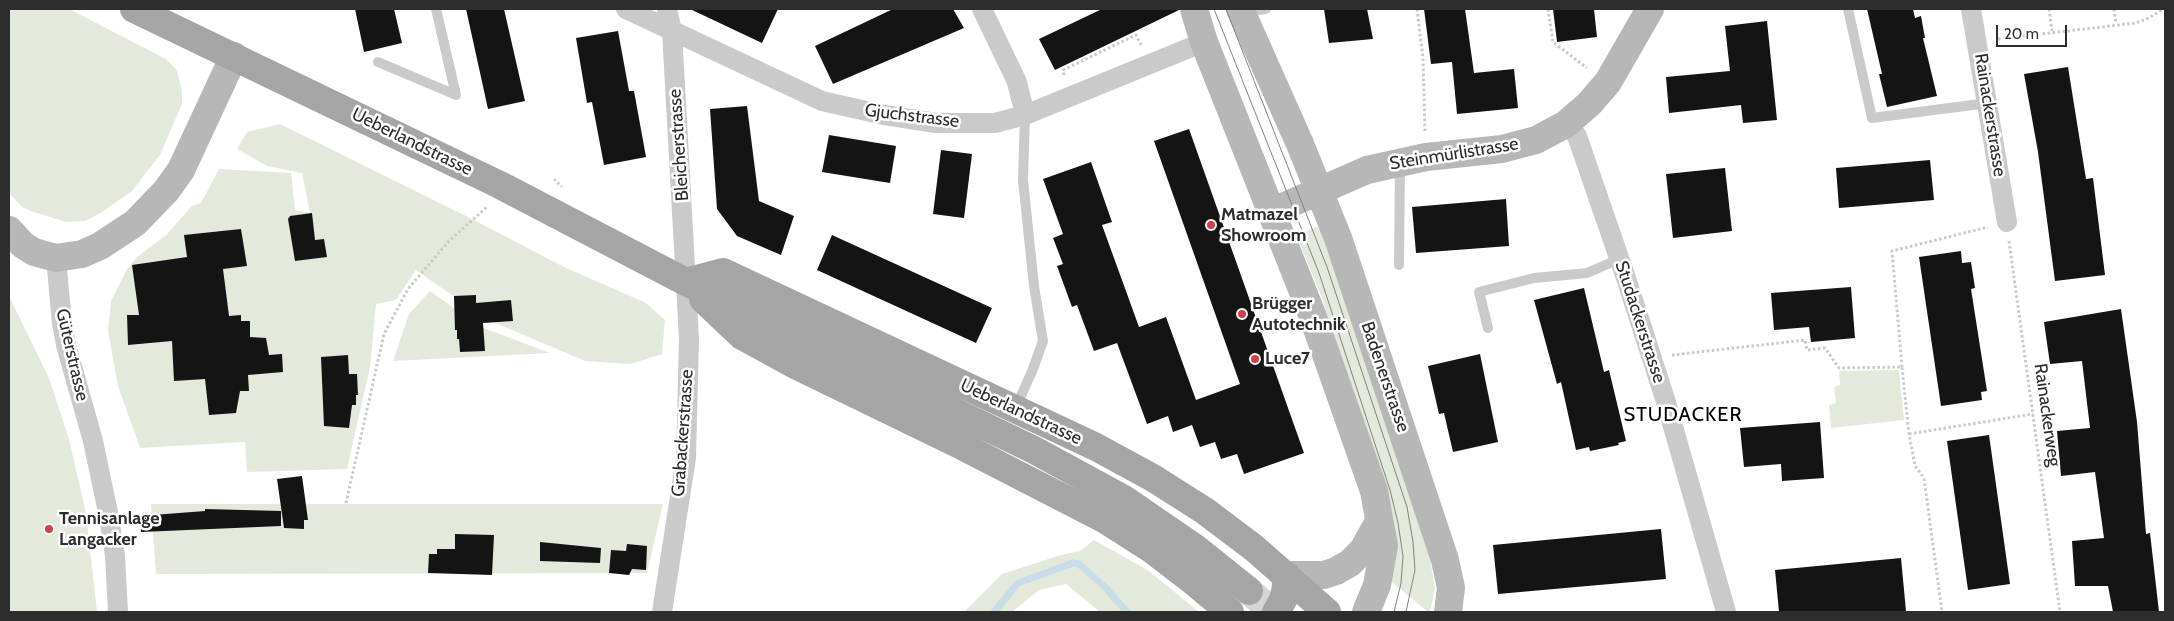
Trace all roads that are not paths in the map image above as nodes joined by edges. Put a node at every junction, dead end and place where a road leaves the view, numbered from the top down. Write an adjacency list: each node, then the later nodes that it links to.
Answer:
1 (134, 9): 13 (main road, Ueberlandstrasse)
2 (436, 9): 14 (lane)
3 (626, 9): 11 (street, Gjuchstrasse)
4 (667, 9): 11 (street, Bleicherstrasse)
5 (982, 9): 16 (street)
6 (1194, 9): 12 (main road)
7 (1650, 9): 17 (main road, Steinmürlistrasse)
8 (1848, 9): 15 (lane)
9 (1971, 9): 15 (street, Rainackerstrasse)
10 (1249, 10): 12 (main road); 19 (main road, Badenerstrasse)
11 (672, 31): 16 (street, Gjuchstrasse); 26 (street, Bleicherstrasse)
12 (1204, 42): 16 (street, Gjuchstrasse); 20 (main road)
13 (234, 56): 23 (main road); 26 (main road, Ueberlandstrasse)
14 (378, 62)
15 (1988, 103): 21 (street, Rainackerstrasse)
16 (1025, 115): 28 (lane)
17 (1566, 124): 18 (main road, Steinmürlistrasse); 24 (street, Studackerstrasse)
18 (1413, 159): 19 (main road, Steinmürlistrasse); 25 (lane)
19 (1320, 191): 20 (main road, Steinmürlistrasse); 38 (main road, Badenerstrasse)
20 (1271, 212): 29 (main road)
21 (2006, 222)
22 (9, 230): 23 (main road)
23 (56, 258): 32 (street, Güterstrasse)
24 (1620, 259): 27 (lane); 39 (street, Studackerstrasse)
25 (1399, 265)
26 (686, 282): 28 (main road, Ueberlandstrasse); 31 (main road, Ueberlandstrasse); 33 (street, Grabackerstrasse); 34 (main road, Ueberlandstrasse)
27 (1488, 328)
28 (1014, 410): 30 (main road, Ueberlandstrasse)
29 (1378, 523): 30 (main road); 37 (main road)
30 (1286, 575): 35 (main road); 36 (main road, Ueberlandstrasse)
31 (1249, 591)
32 (118, 612)
33 (662, 612)
34 (1230, 612)
35 (1276, 612)
36 (1327, 612)
37 (1366, 612)
38 (1448, 612)
39 (1726, 612)

